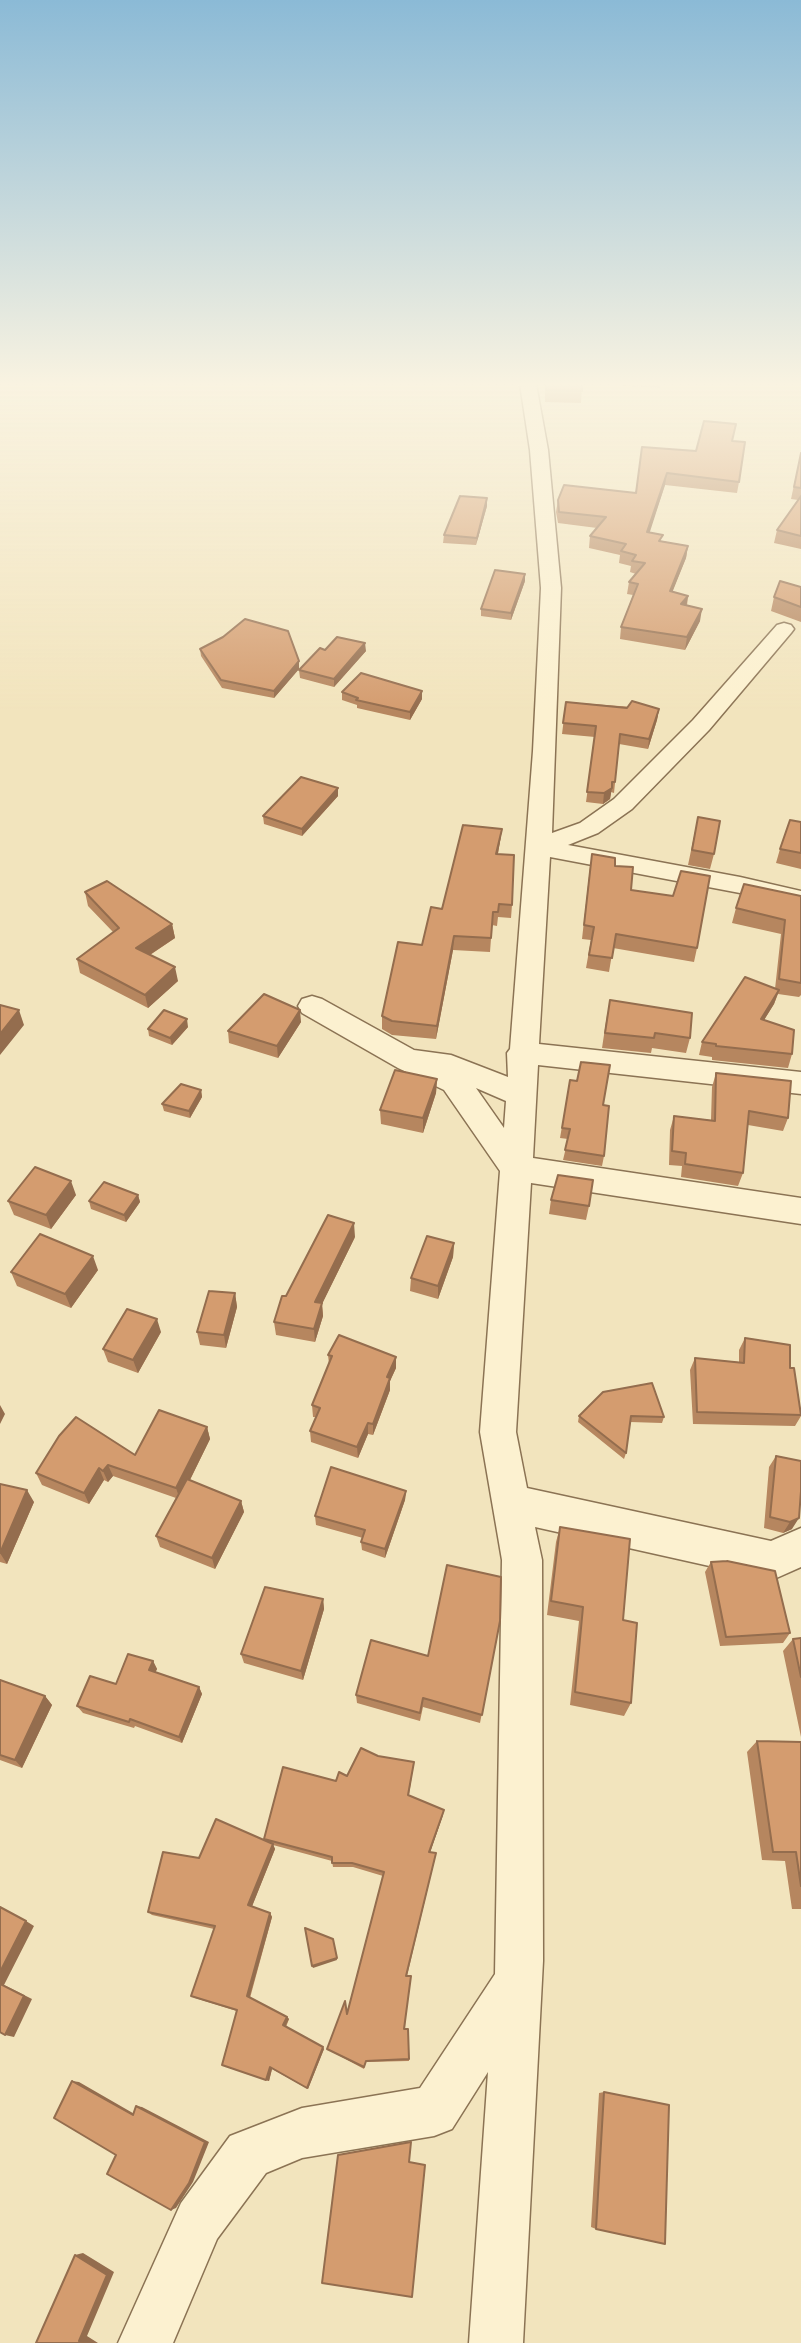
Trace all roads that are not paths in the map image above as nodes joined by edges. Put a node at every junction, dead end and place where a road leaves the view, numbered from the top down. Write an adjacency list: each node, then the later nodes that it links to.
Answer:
1 (543, 493): 3 (street)
2 (784, 629): 3 (street)
3 (538, 847): 4 (street); 6 (street)
4 (801, 900)
5 (312, 1006): 7 (street)
6 (523, 1053): 8 (street); 9 (street)
7 (408, 1060): 9 (street); 10 (street)
8 (801, 1083)
9 (521, 1095): 10 (street)
10 (515, 1168): 11 (street); 12 (street)
11 (801, 1211)
12 (511, 1503): 13 (street); 14 (street)
13 (801, 1547)
14 (519, 1980): 15 (street); 16 (street)
15 (145, 2343)
16 (496, 2343)

